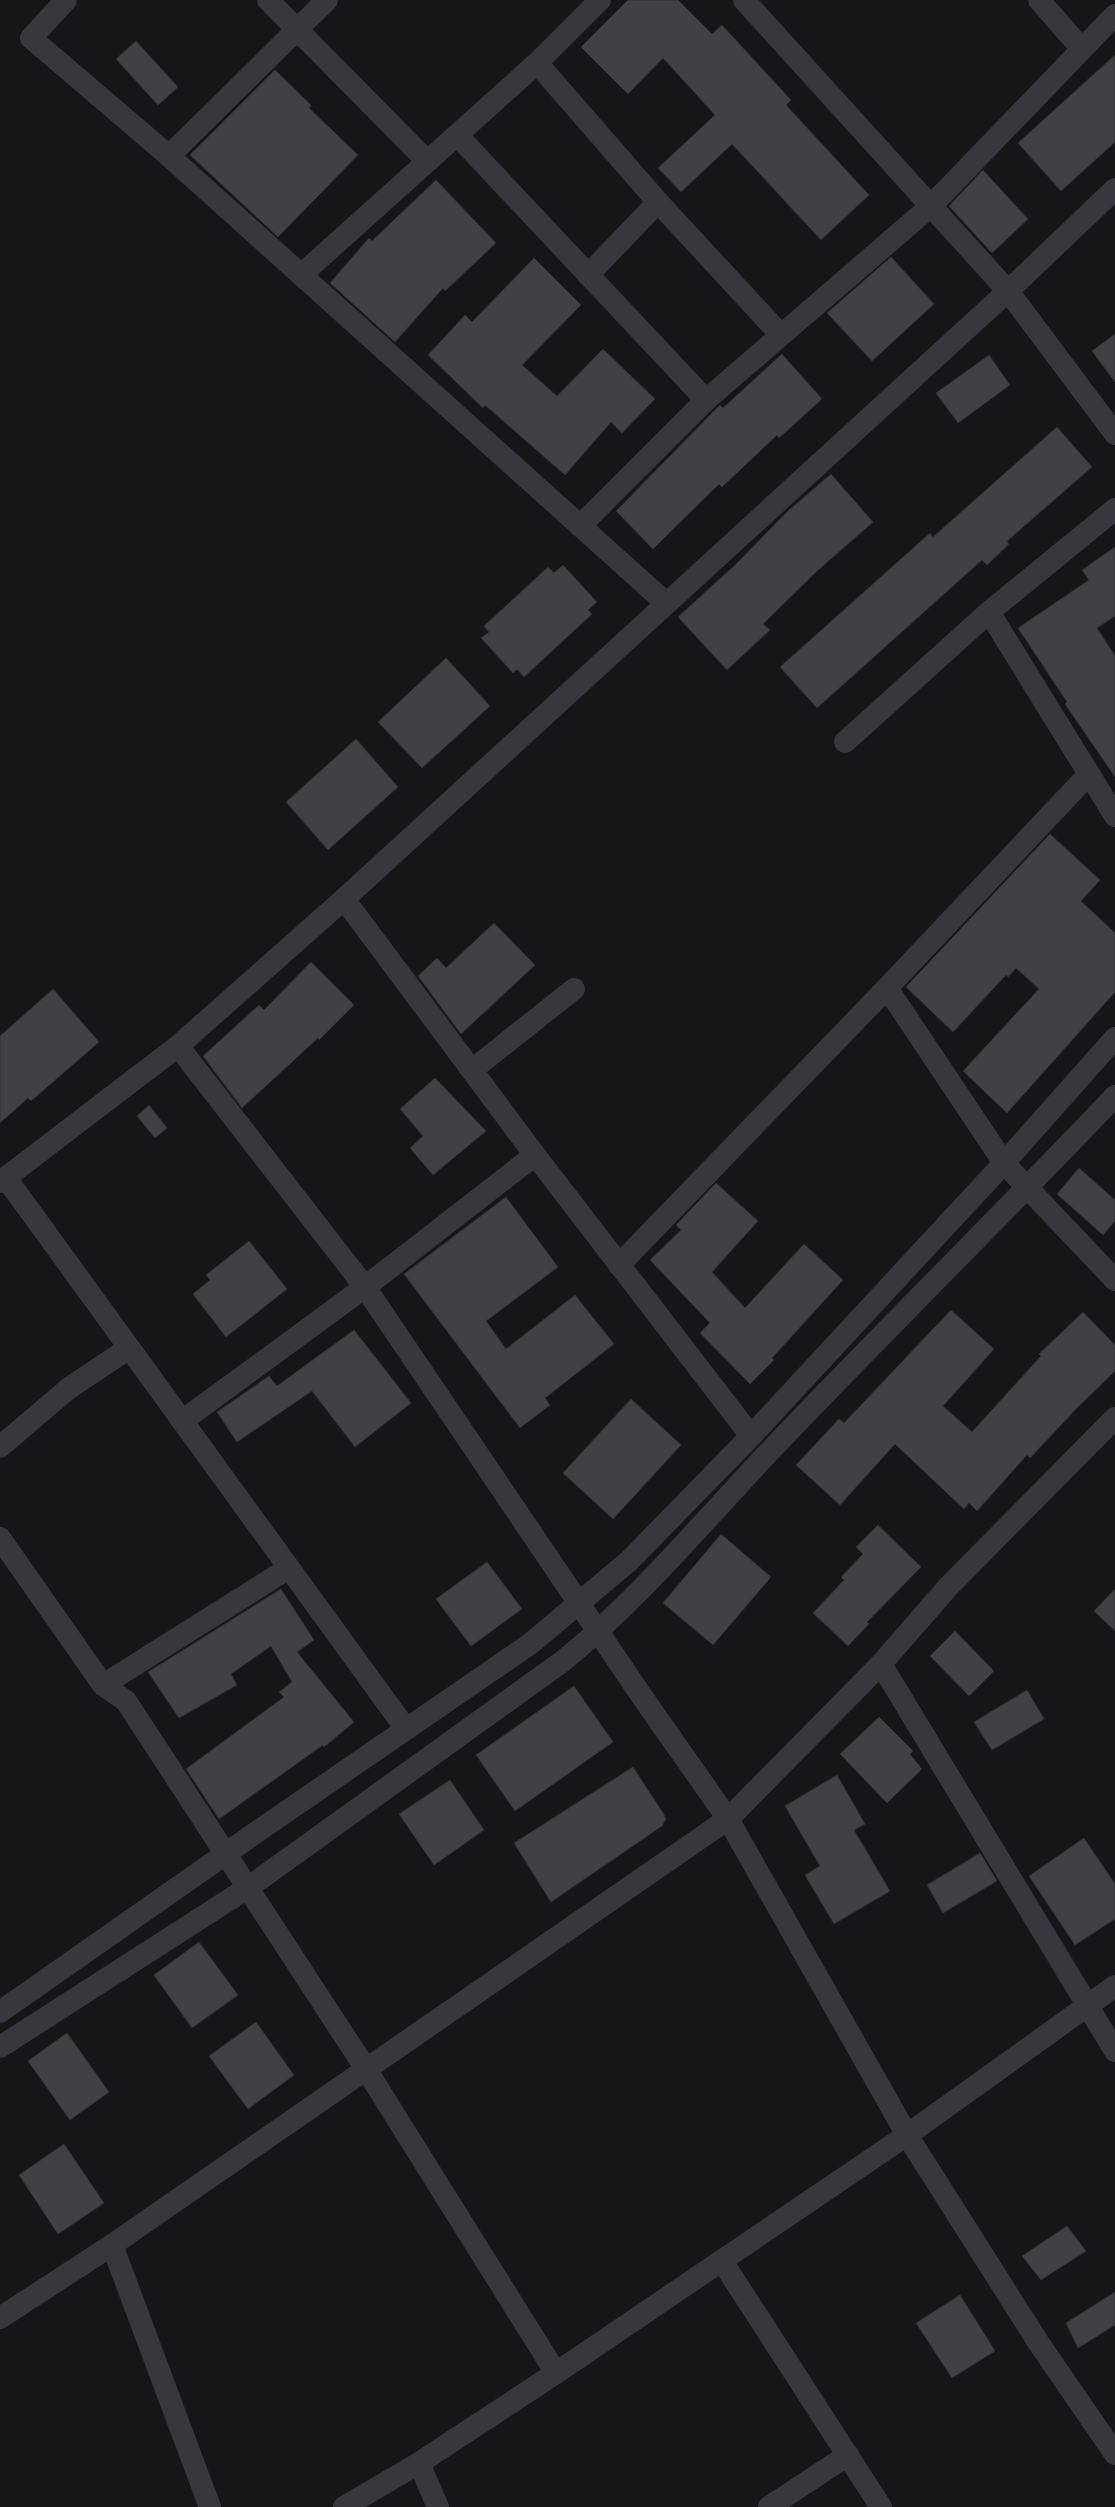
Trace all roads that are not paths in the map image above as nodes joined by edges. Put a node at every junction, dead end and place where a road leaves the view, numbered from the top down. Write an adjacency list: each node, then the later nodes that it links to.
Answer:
1 (66, 0): 12 (street)
2 (268, 0): 8 (street)
3 (327, 0): 8 (street)
4 (600, 0): 10 (street)
5 (744, 0): 16 (street)
6 (1039, 0): 9 (street)
7 (1115, 15): 9 (street)
8 (298, 29): 12 (street); 13 (street)
9 (1081, 48): 16 (street)
10 (537, 63): 11 (street); 15 (street)
11 (457, 135): 13 (street); 18 (street)
12 (169, 156): 17 (street)
13 (426, 160): 17 (street)
14 (1115, 189): 19 (street)
15 (658, 202): 18 (street); 20 (street)
16 (932, 205): 19 (street); 20 (street)
17 (301, 275): 24 (street)
18 (588, 275): 21 (street)
19 (1008, 291): 22 (street); 25 (street)
20 (780, 334): 21 (street)
21 (706, 400): 24 (street)
22 (1115, 434)
23 (1115, 509): 26 (street)
24 (580, 526): 25 (street)
25 (666, 603): 30 (street)
26 (989, 612): 27 (street); 28 (street)
27 (844, 742)
28 (1089, 774): 29 (street); 31 (street)
29 (1115, 816)
30 (344, 899): 34 (street); 35 (street)
31 (887, 988): 38 (street); 41 (street)
32 (574, 989): 35 (street)
33 (1115, 1038): 38 (street)
34 (178, 1046): 39 (street); 43 (street)
35 (472, 1070): 37 (street)
36 (1115, 1096): 40 (street)
37 (536, 1155): 41 (street); 43 (street)
38 (1004, 1163): 40 (street); 47 (street)
39 (3, 1180): 44 (street)
40 (1028, 1188): 42 (street); 52 (street)
41 (619, 1265): 47 (street)
42 (1115, 1280)
43 (365, 1287): 46 (street); 51 (street)
44 (129, 1348): 46 (street); 48 (street)
45 (1115, 1418): 53 (street)
46 (182, 1421): 50 (street)
47 (751, 1436): 51 (street)
48 (0, 1447)
49 (0, 1538): 54 (street)
50 (289, 1568): 54 (street); 55 (street)
51 (579, 1603): 52 (street); 55 (street)
52 (600, 1631): 56 (street); 58 (street)
53 (881, 1664): 56 (street); 60 (street)
54 (103, 1685): 57 (street)
55 (406, 1729): 57 (street)
56 (728, 1819): 64 (street); 65 (street)
57 (226, 1854): 58 (street); 61 (street)
58 (249, 1887): 62 (street); 64 (street)
59 (1115, 1986): 60 (street)
60 (1088, 2005): 63 (street); 65 (street)
61 (0, 2012)
62 (0, 2046)
63 (1115, 2050)
64 (366, 2069): 66 (street); 69 (street)
65 (907, 2135): 67 (street); 70 (street)
66 (112, 2245): 68 (street); 73 (street)
67 (722, 2261): 69 (street); 71 (street)
68 (0, 2318)
69 (556, 2374): 72 (street)
70 (1115, 2454)
71 (848, 2455): 76 (street); 77 (street)
72 (419, 2463): 74 (street); 75 (street)
73 (210, 2507)
74 (344, 2507)
75 (438, 2507)
76 (769, 2507)
77 (881, 2507)

